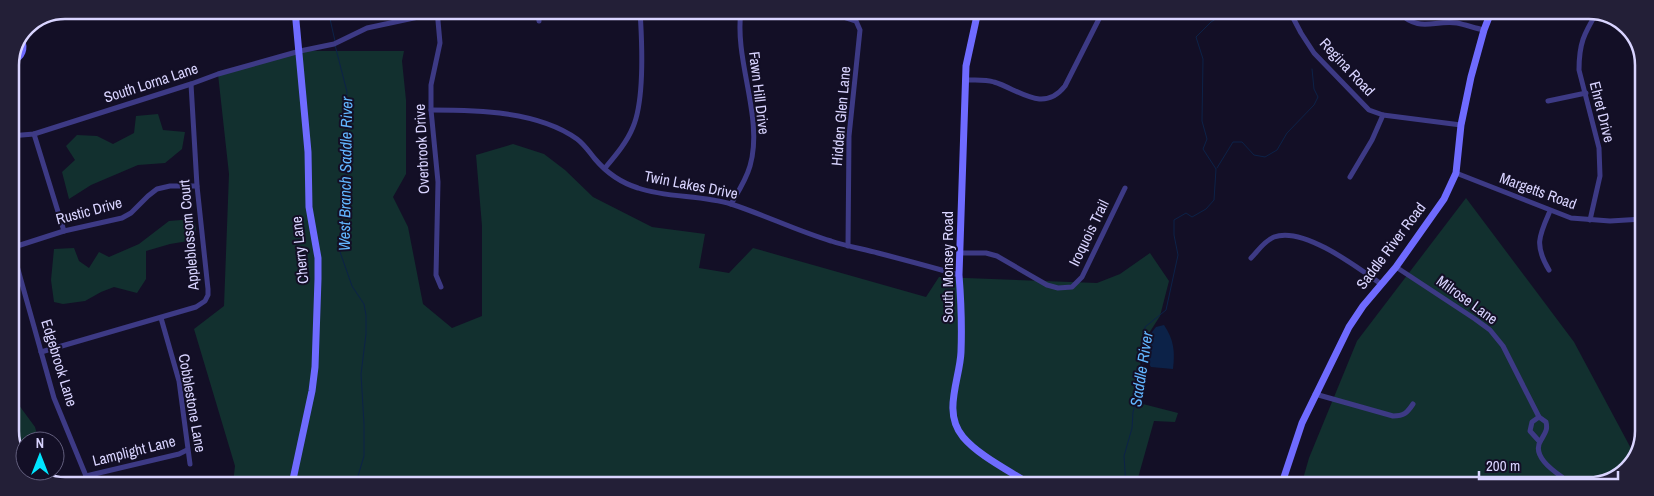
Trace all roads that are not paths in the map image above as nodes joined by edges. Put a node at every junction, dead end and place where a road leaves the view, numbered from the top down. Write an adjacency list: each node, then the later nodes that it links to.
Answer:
1 (296, 19): 15 (street, Cherry Lane)
2 (404, 19): 15 (street, South Lorna Lane)
3 (438, 19): 21 (street, Overbrook Drive)
4 (640, 19): 26 (street)
5 (740, 19): 31 (street, Fawn Hill Drive)
6 (850, 19): 37 (street, Hidden Glen Lane)
7 (976, 19): 17 (street, South Monsey Road)
8 (1098, 19): 17 (street)
9 (1294, 19): 22 (street, Regina Road)
10 (1408, 19): 13 (street)
11 (1488, 19): 13 (street, Saddle River Road)
12 (1593, 19): 19 (street, Ehret Drive)
13 (1484, 30): 23 (street, Saddle River Road)
14 (24, 44): 16 (street)
15 (300, 51): 18 (street, South Lorna Lane); 55 (street, Cherry Lane)
16 (20, 57)
17 (966, 80): 38 (street, South Monsey Road)
18 (191, 84): 24 (street, South Lorna Lane); 29 (street, Appleblossom Court)
19 (1586, 93): 20 (street); 33 (street, Ehret Drive)
20 (1548, 101)
21 (431, 110): 26 (street, Twin Lakes Drive); 45 (street, Overbrook Drive)
22 (1383, 115): 23 (street, Regina Road); 28 (street)
23 (1461, 125): 27 (street, Saddle River Road)
24 (34, 134): 25 (street, South Lorna Lane); 35 (street)
25 (19, 135)
26 (605, 168): 31 (street, Twin Lakes Drive)
27 (1456, 173): 32 (street, Margetts Road); 40 (street, Saddle River Road)
28 (1350, 177)
29 (197, 186): 35 (street, Rustic Drive); 46 (street, Appleblossom Court)
30 (1125, 188): 38 (street, Iroquois Trail)
31 (732, 204): 37 (street, Twin Lakes Drive)
32 (1550, 211): 33 (street, Margetts Road); 41 (street)
33 (1590, 220): 34 (street, Margetts Road)
34 (1635, 220)
35 (64, 231): 36 (street, Rustic Drive)
36 (19, 245)
37 (848, 246): 42 (street, Twin Lakes Drive)
38 (960, 252): 42 (street, South Monsey Road)
39 (1251, 258): 44 (street)
40 (1396, 267): 44 (street, Saddle River Road); 50 (street, Milrose Lane)
41 (1549, 270)
42 (959, 275): 56 (street, South Monsey Road)
43 (19, 276): 47 (street, Edgebrook Lane)
44 (1381, 284): 48 (street, Saddle River Road)
45 (441, 287)
46 (161, 318): 47 (street, Appleblossom Court); 52 (street, Cobblestone Lane)
47 (41, 352): 54 (street, Edgebrook Lane)
48 (1315, 394): 49 (street); 57 (street, Saddle River Road)
49 (1413, 404)
50 (1539, 417): 51 (street, Milrose Lane); 51 (street)
51 (1539, 441): 58 (street)
52 (187, 450): 53 (street, Cobblestone Lane); 54 (street, Lamplight Lane)
53 (190, 464)
54 (86, 476)
55 (293, 477)
56 (1019, 477)
57 (1283, 477)
58 (1562, 477)

